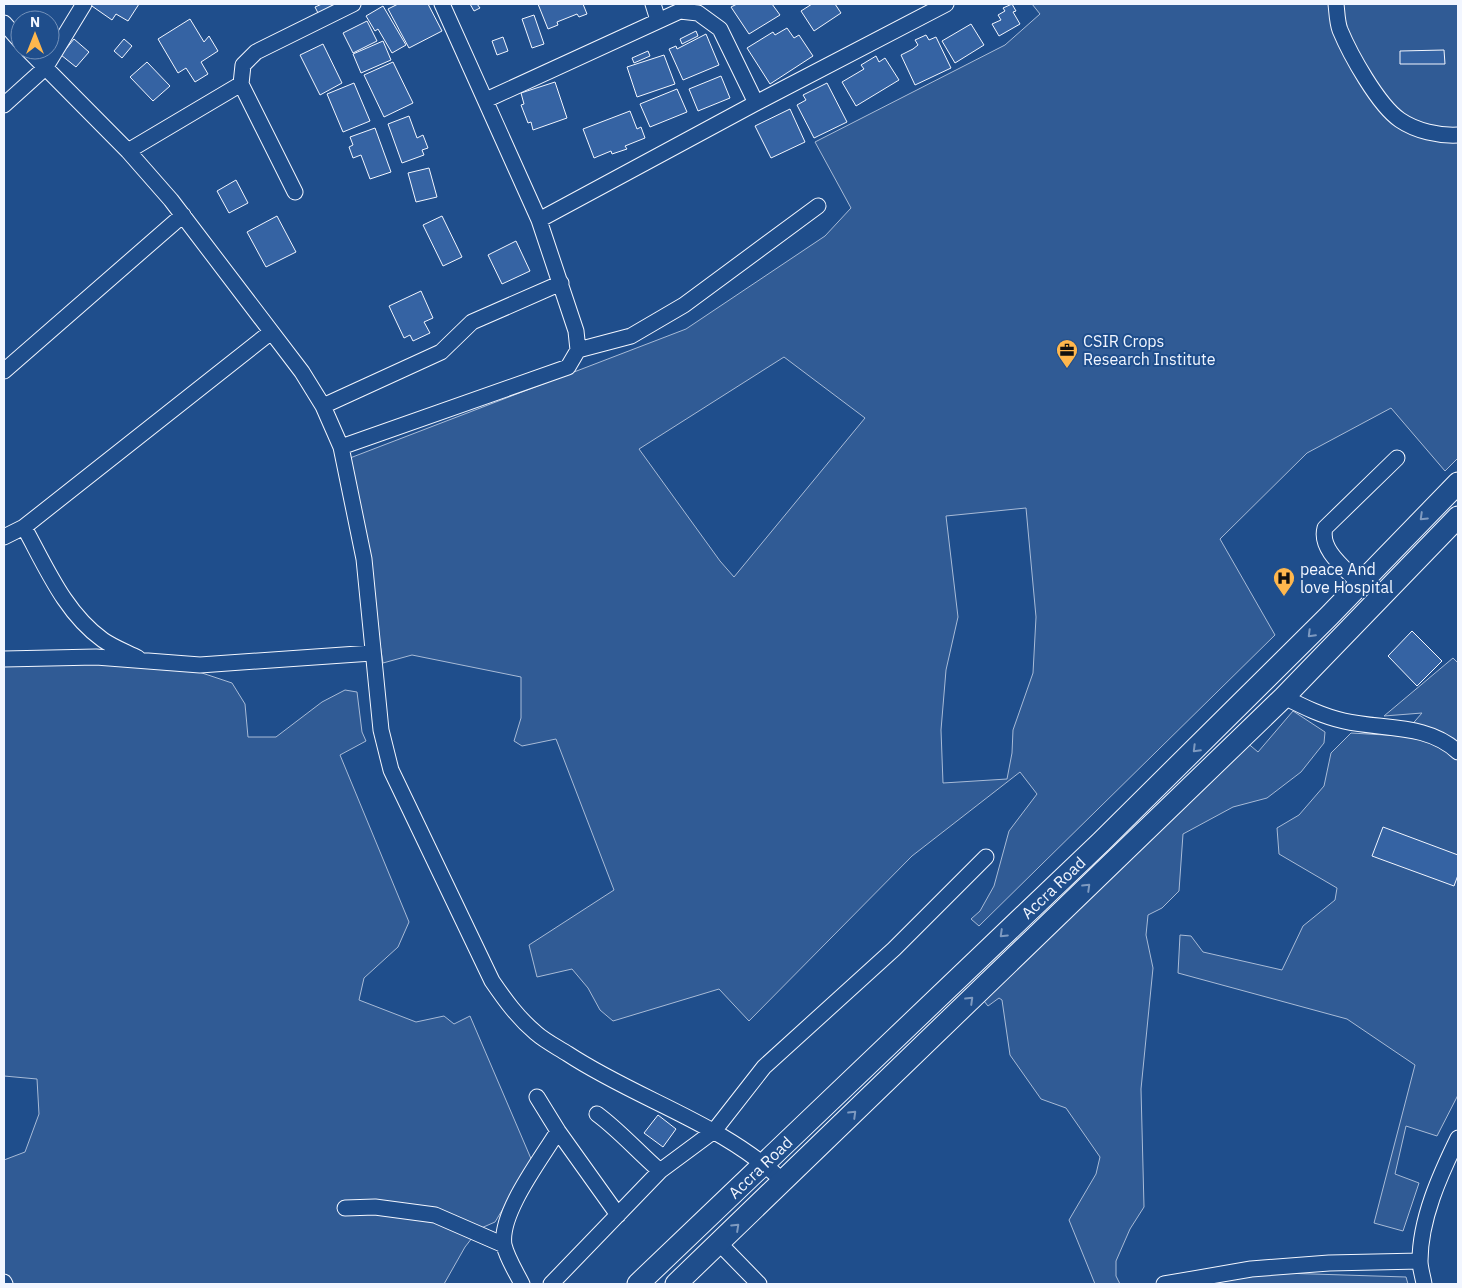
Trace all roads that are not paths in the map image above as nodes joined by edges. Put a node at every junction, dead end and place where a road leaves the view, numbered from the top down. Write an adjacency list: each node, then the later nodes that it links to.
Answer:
1 (84, 4): 9 (street)
2 (353, 4): 10 (street)
3 (442, 4): 11 (street)
4 (653, 4): 7 (street)
5 (946, 4): 12 (street)
6 (1336, 4): 14 (street)
7 (658, 20): 11 (street); 12 (street)
8 (37, 60): 9 (street)
9 (45, 68): 13 (street); 15 (street)
10 (241, 84): 15 (street); 16 (street)
11 (486, 100): 19 (street)
12 (756, 103): 19 (street)
13 (4, 105)
14 (1458, 135)
15 (128, 151): 18 (street)
16 (295, 192)
17 (818, 206): 22 (street)
18 (183, 215): 21 (street); 23 (street)
19 (539, 220): 20 (street)
20 (561, 283): 22 (street); 24 (street)
21 (271, 332): 24 (street); 29 (street)
22 (578, 350): 25 (street)
23 (4, 371)
24 (323, 406): 25 (street)
25 (341, 447): 32 (street)
26 (1397, 458): 31 (street)
27 (1458, 483): 31 (highway, Accra Road, one-way to 31)
28 (1458, 517): 35 (highway, Accra Road)
29 (24, 527): 30 (street); 34 (street)
30 (4, 537)
31 (1360, 584): 43 (highway, Accra Road, one-way to 43)
32 (372, 653): 34 (street); 41 (street)
33 (4, 659): 34 (street)
34 (144, 660)
35 (1284, 696): 36 (street); 45 (highway, Accra Road, one-way to 35)
36 (1458, 752)
37 (986, 858): 41 (street)
38 (538, 1097): 40 (street)
39 (597, 1114): 44 (street)
40 (558, 1131): 47 (street); 49 (street)
41 (714, 1131): 43 (street); 44 (street)
42 (1458, 1138): 50 (street)
43 (764, 1163): 45 (street); 54 (highway, Accra Road)
44 (660, 1171): 47 (street)
45 (784, 1182): 48 (highway, Accra Road, one-way to 45)
46 (345, 1208): 49 (street)
47 (618, 1214): 53 (street)
48 (720, 1243): 51 (street); 55 (highway, Accra Road)
49 (504, 1245): 52 (street)
50 (1420, 1261): 56 (street); 57 (street)
51 (751, 1281)
52 (522, 1284)
53 (551, 1284)
54 (638, 1284)
55 (676, 1284)
56 (1164, 1284)
57 (1424, 1284)

